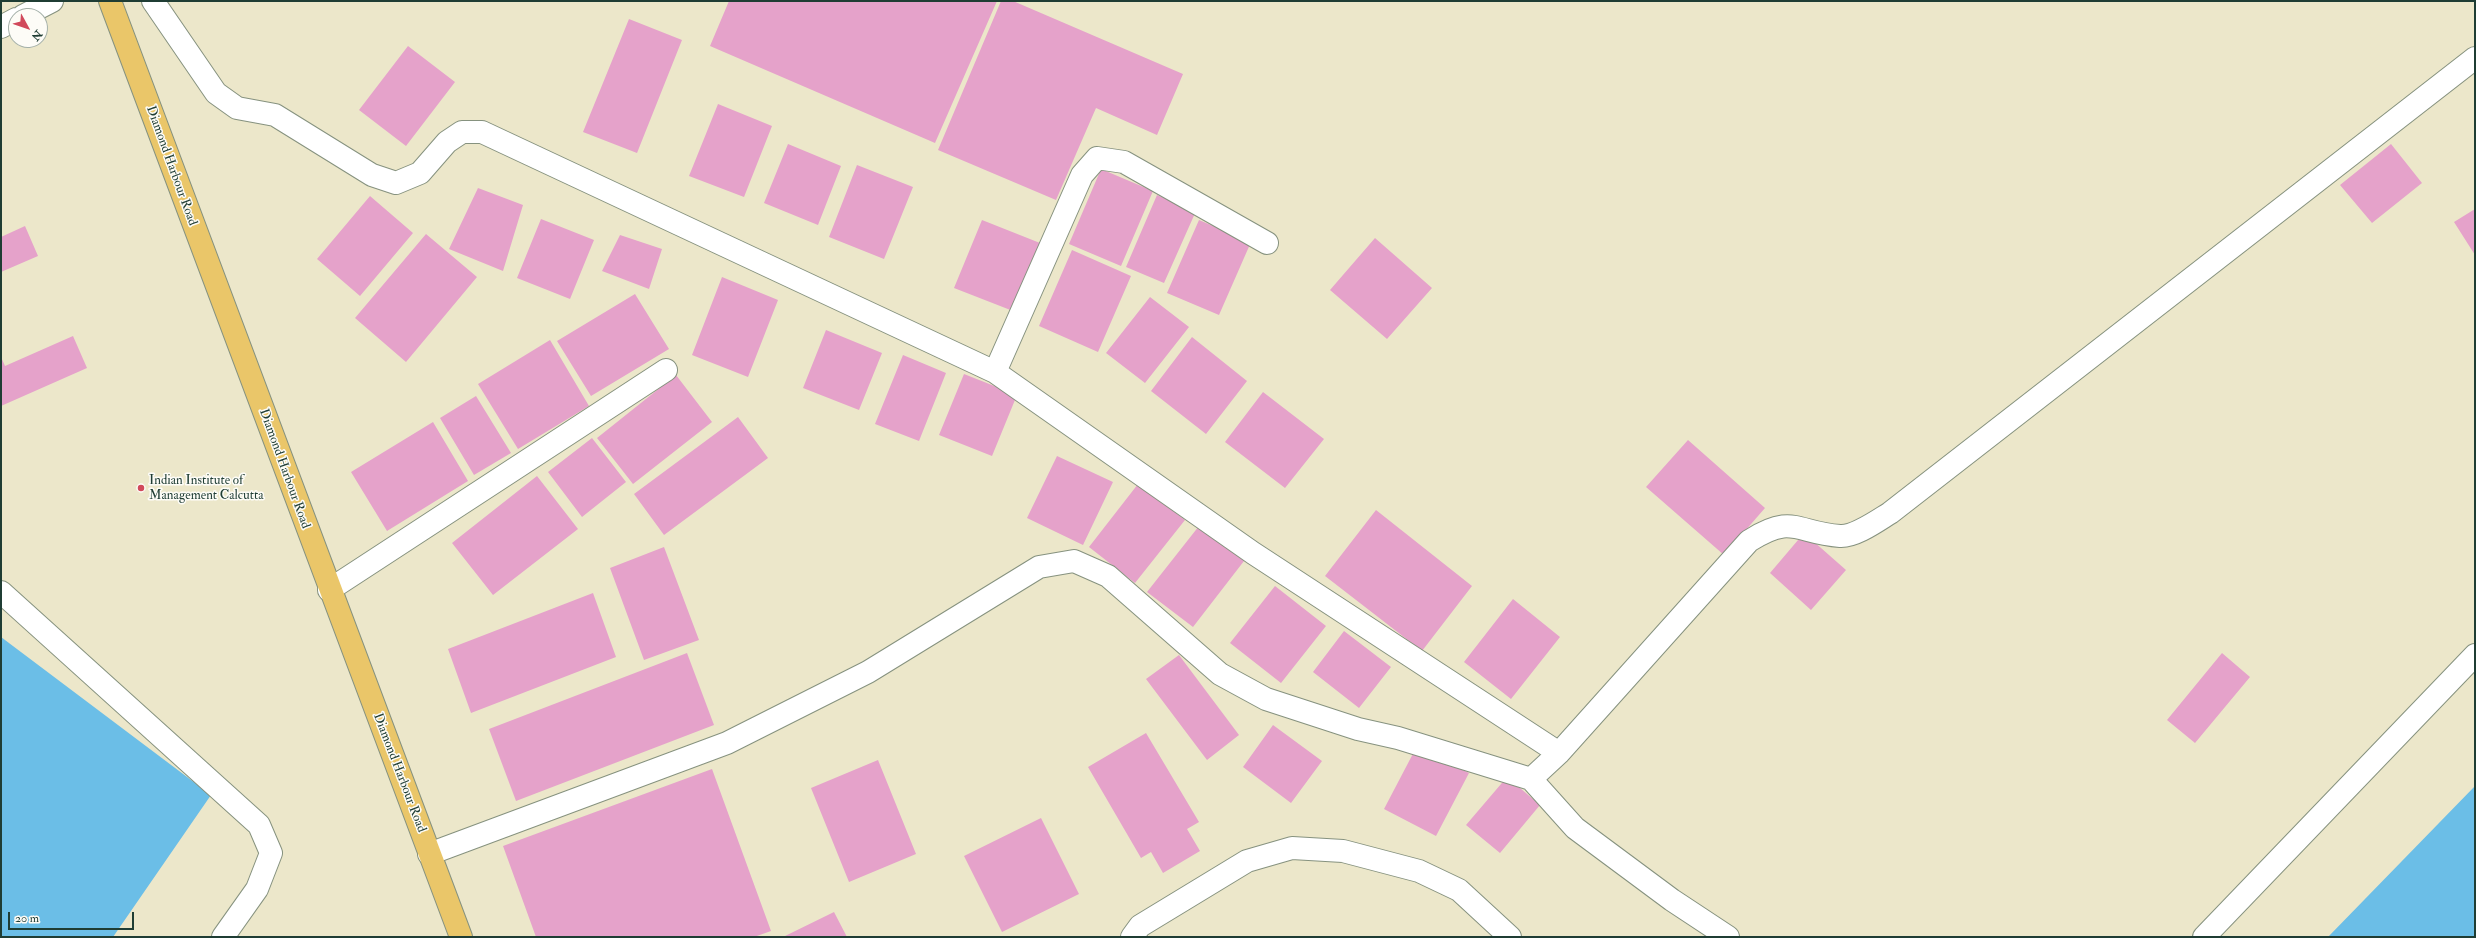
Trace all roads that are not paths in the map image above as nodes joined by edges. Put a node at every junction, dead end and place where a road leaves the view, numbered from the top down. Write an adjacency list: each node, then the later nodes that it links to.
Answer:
1 (52, 1): 4 (street)
2 (110, 1): 9 (highway, Diamond Harbour Road)
3 (152, 1): 8 (street)
4 (38, 8)
5 (2475, 58): 12 (street)
6 (1267, 243): 8 (street)
7 (666, 370): 9 (street)
8 (994, 372): 12 (street)
9 (329, 590): 14 (highway, Diamond Harbour Road)
10 (1, 592): 15 (street)
11 (2475, 655): 20 (street)
12 (1559, 753): 13 (street)
13 (1531, 780): 14 (street); 19 (street)
14 (429, 854): 16 (highway, Diamond Harbour Road)
15 (223, 937)
16 (461, 937)
17 (1132, 937): 18 (street)
18 (1510, 937)
19 (1728, 937)
20 (2204, 937)

